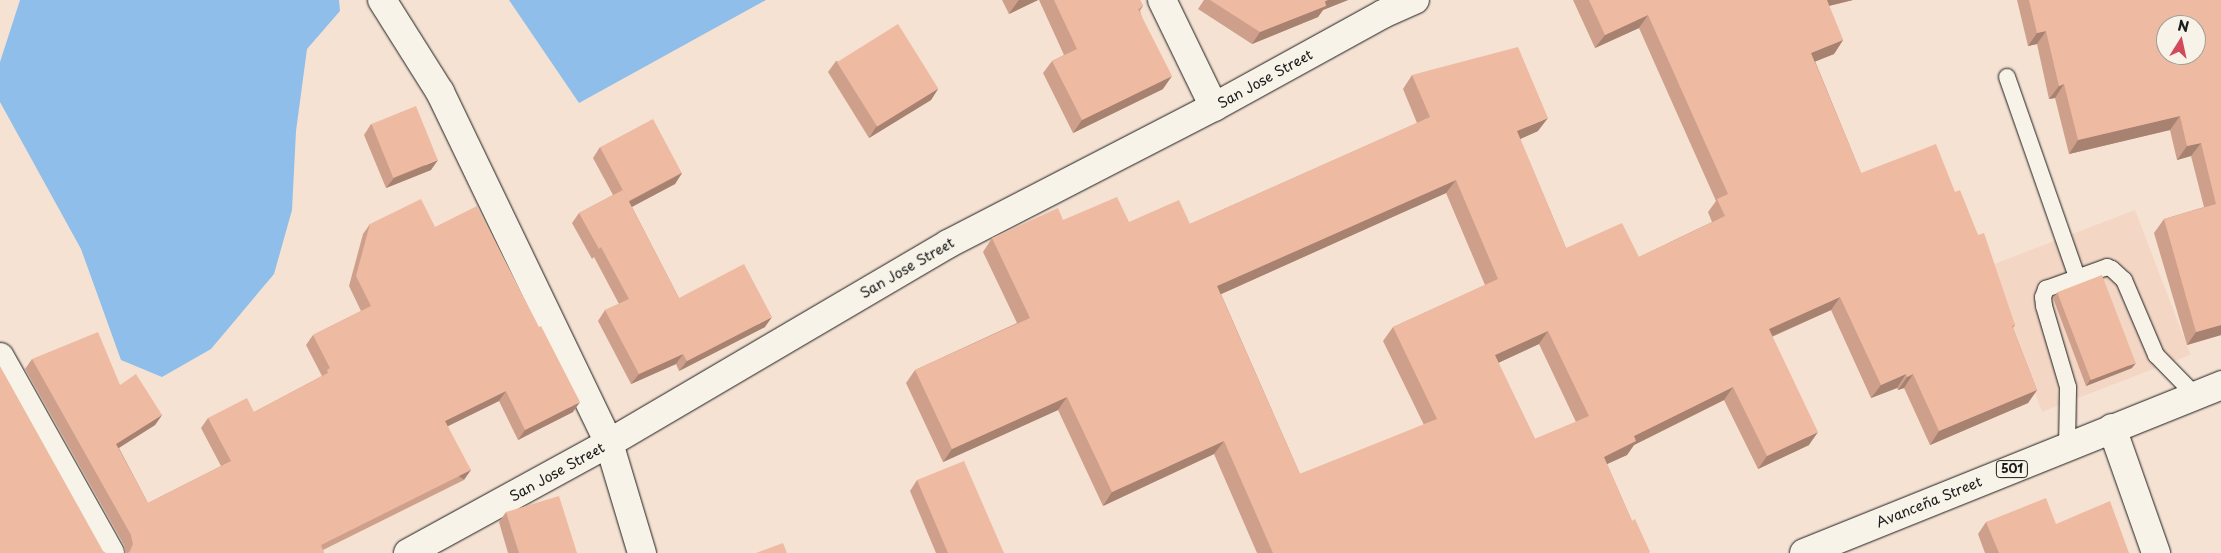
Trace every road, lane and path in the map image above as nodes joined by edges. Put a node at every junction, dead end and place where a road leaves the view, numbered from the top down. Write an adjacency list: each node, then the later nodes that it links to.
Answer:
1 (382, 0): 12 (street)
2 (1162, 0): 6 (street)
3 (1414, 0): 4 (street, San Jose Street)
4 (1380, 7): 6 (street, San Jose Street)
5 (2007, 77): 7 (lane)
6 (1214, 107): 12 (street, San Jose Street)
7 (2077, 277): 10 (lane); 13 (lane)
8 (0, 357): 14 (street)
9 (2221, 385): 10 (street, Avanceña Street / 501)
10 (2195, 395): 11 (street, Avanceña Street / 501)
11 (2112, 428): 13 (street, Avanceña Street / 501); 18 (street)
12 (609, 443): 15 (street, San Jose Street); 16 (street)
13 (2067, 447): 17 (street, Avanceña Street / 501)
14 (110, 553)
15 (408, 553)
16 (642, 553)
17 (1804, 553)
18 (2156, 553)

